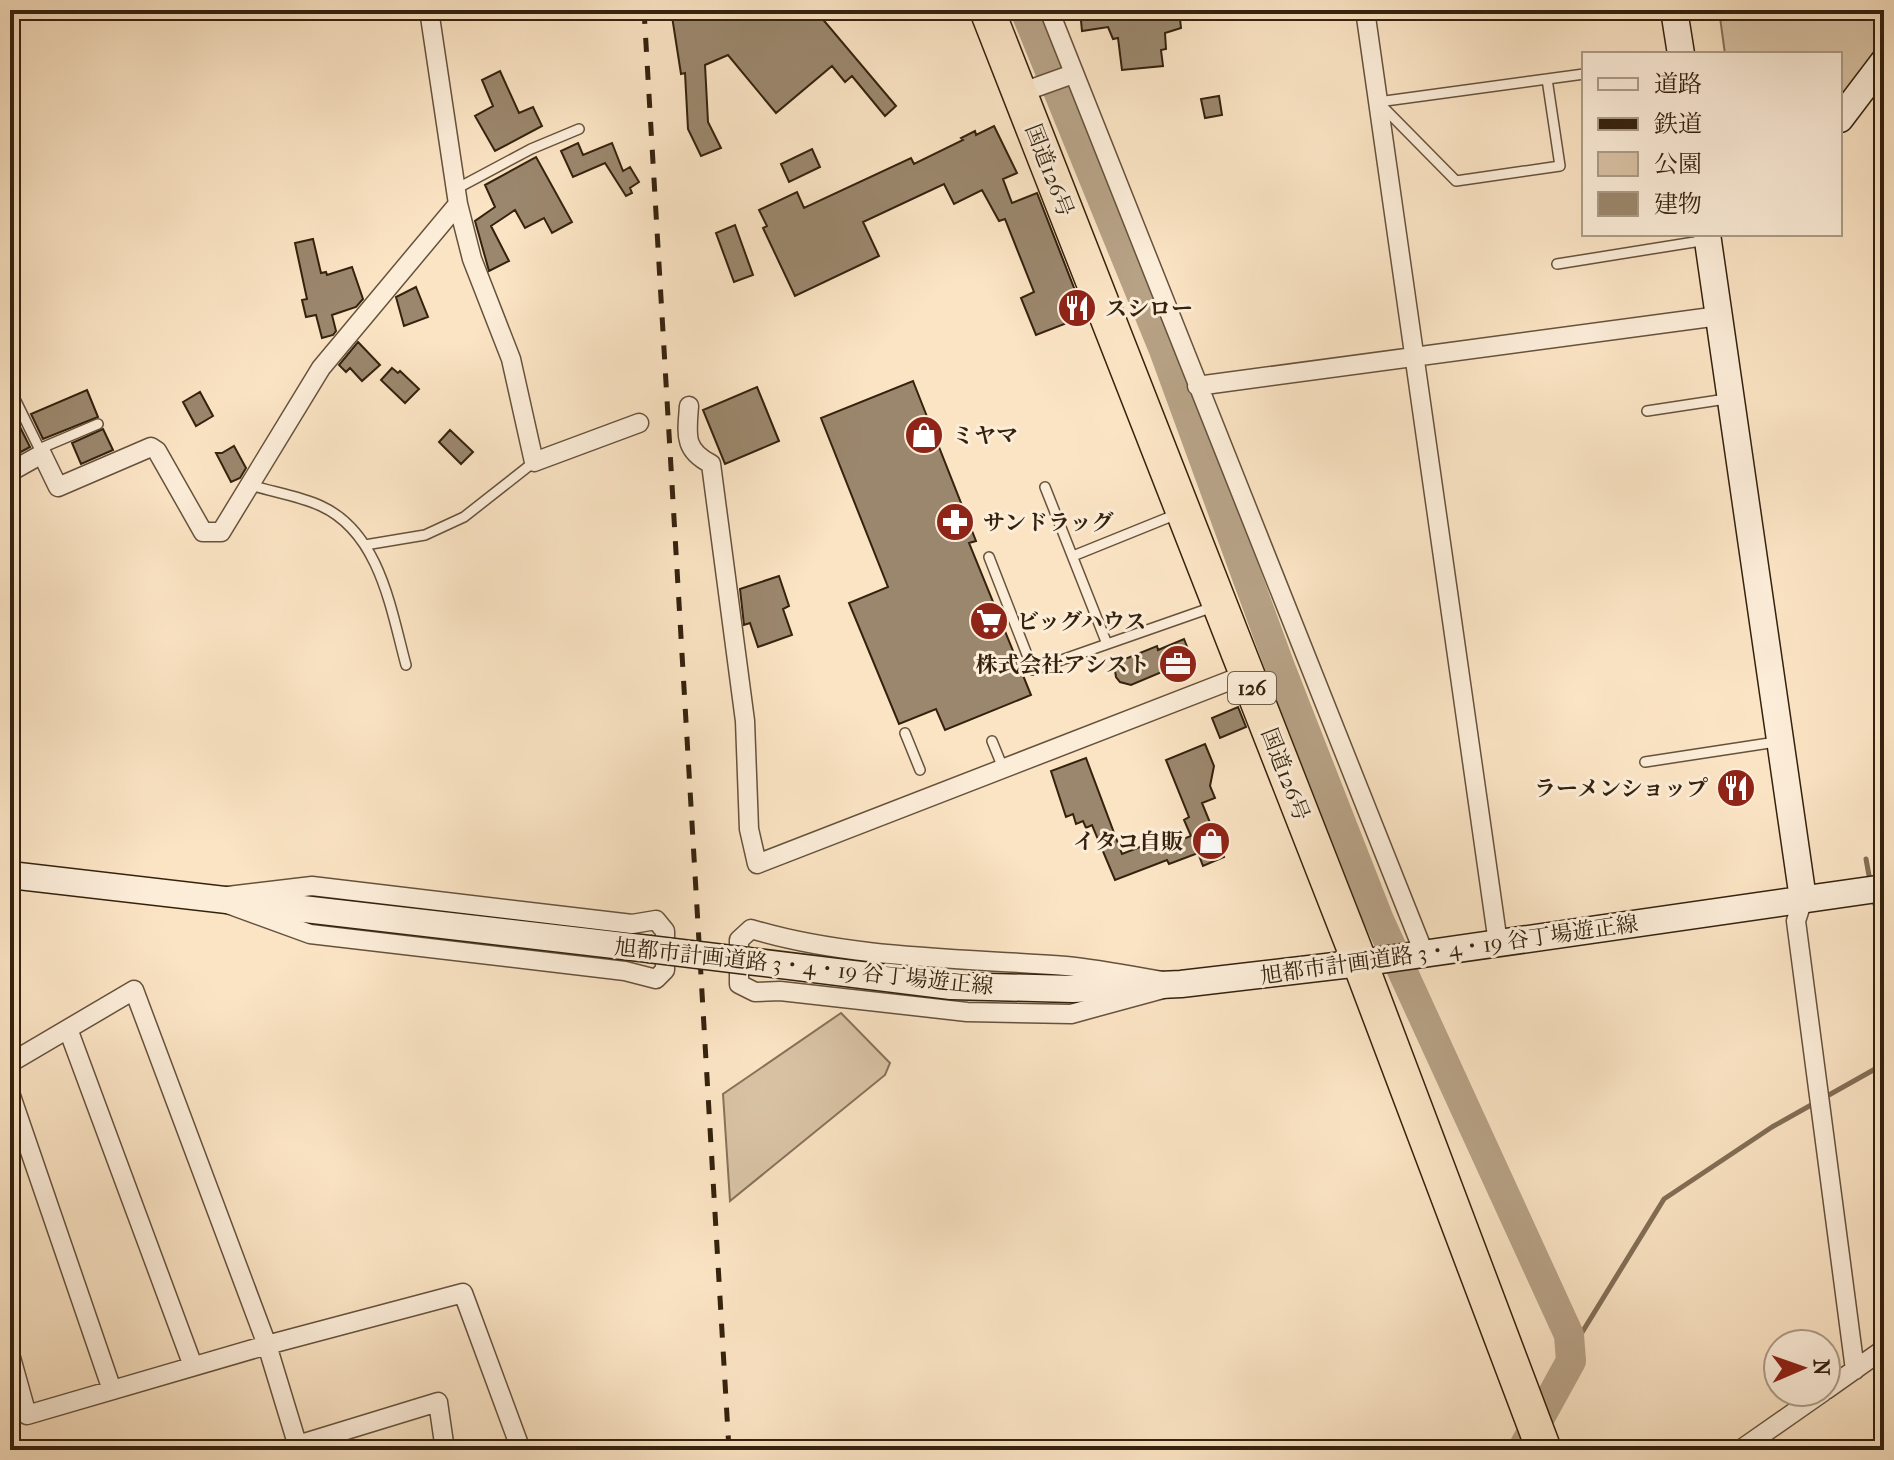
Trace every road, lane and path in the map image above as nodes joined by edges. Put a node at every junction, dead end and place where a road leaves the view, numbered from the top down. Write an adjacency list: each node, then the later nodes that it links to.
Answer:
1 (429, 10): 15 (street)
2 (987, 10): 11 (highway, 国道126号 / 126)
3 (1049, 10): 7 (street)
4 (1365, 10): 12 (street)
5 (1674, 10): 6 (street)
6 (1681, 52)
7 (1073, 74): 11 (street); 20 (street)
8 (1582, 74): 10 (lane)
9 (1877, 75): 13 (street)
10 (1547, 79): 12 (lane); 12 (lane)
11 (1020, 93): 32 (highway, 国道126号 / 126)
12 (1378, 102): 19 (street)
13 (1842, 117)
14 (579, 129): 15 (lane)
15 (456, 197): 28 (street); 30 (street)
16 (1707, 237): 17 (lane); 18 (street)
17 (1557, 264)
18 (1719, 316): 19 (street); 22 (street)
19 (1414, 357): 20 (street); 50 (street)
20 (1197, 386): 51 (street)
21 (10, 389): 27 (lane)
22 (1731, 398): 24 (lane); 42 (street)
23 (689, 406): 44 (street)
24 (1647, 411)
25 (639, 423): 28 (street)
26 (98, 424): 27 (lane)
27 (41, 452): 29 (street); 30 (street)
28 (534, 462): 33 (lane)
29 (10, 472)
30 (250, 485): 33 (lane)
31 (1045, 487): 34 (lane)
32 (1183, 512): 34 (lane); 36 (highway, 国道126号 / 126)
33 (365, 545): 38 (lane)
34 (1073, 556): 37 (lane)
35 (989, 557): 37 (lane)
36 (1220, 605): 37 (lane); 39 (highway, 国道126号 / 126)
37 (1107, 644)
38 (406, 665)
39 (1247, 674): 44 (street); 52 (highway, 国道126号 / 126)
40 (905, 733): 45 (lane)
41 (992, 741): 44 (lane)
42 (1781, 742): 43 (lane); 49 (street)
43 (1645, 762)
44 (1003, 768)
45 (920, 770)
46 (10, 875): 48 (street, 旭都市計画道路 3・4・19 谷丁場遊正線)
47 (1884, 888): 49 (street, 旭都市計画道路 3・4・19 谷丁場遊正線)
48 (211, 898): 48 (street); 53 (street, 旭都市計画道路 3・4・19 谷丁場遊正線, bridge)
49 (1803, 899): 50 (street, 旭都市計画道路 3・4・19 谷丁場遊正線); 61 (street)
50 (1498, 943): 51 (street, 旭都市計画道路 3・4・19 谷丁場遊正線)
51 (1421, 953): 52 (street, 旭都市計画道路 3・4・19 谷丁場遊正線)
52 (1374, 961): 53 (street, 旭都市計画道路 3・4・19 谷丁場遊正線); 68 (highway, 国道126号 / 126)
53 (1181, 984): 53 (street)
54 (68, 1029): 55 (street); 57 (street); 60 (street)
55 (10, 1063)
56 (10, 1093): 63 (street)
57 (267, 1345): 60 (street); 65 (street); 67 (street)
58 (1884, 1349): 61 (street)
59 (10, 1354): 63 (street)
60 (193, 1366): 63 (street)
61 (1855, 1370): 62 (street)
62 (1842, 1379)
63 (112, 1390)
64 (1800, 1408): 69 (street)
65 (293, 1448): 66 (street)
66 (445, 1450)
67 (521, 1450)
68 (1544, 1450)
69 (1740, 1450)

